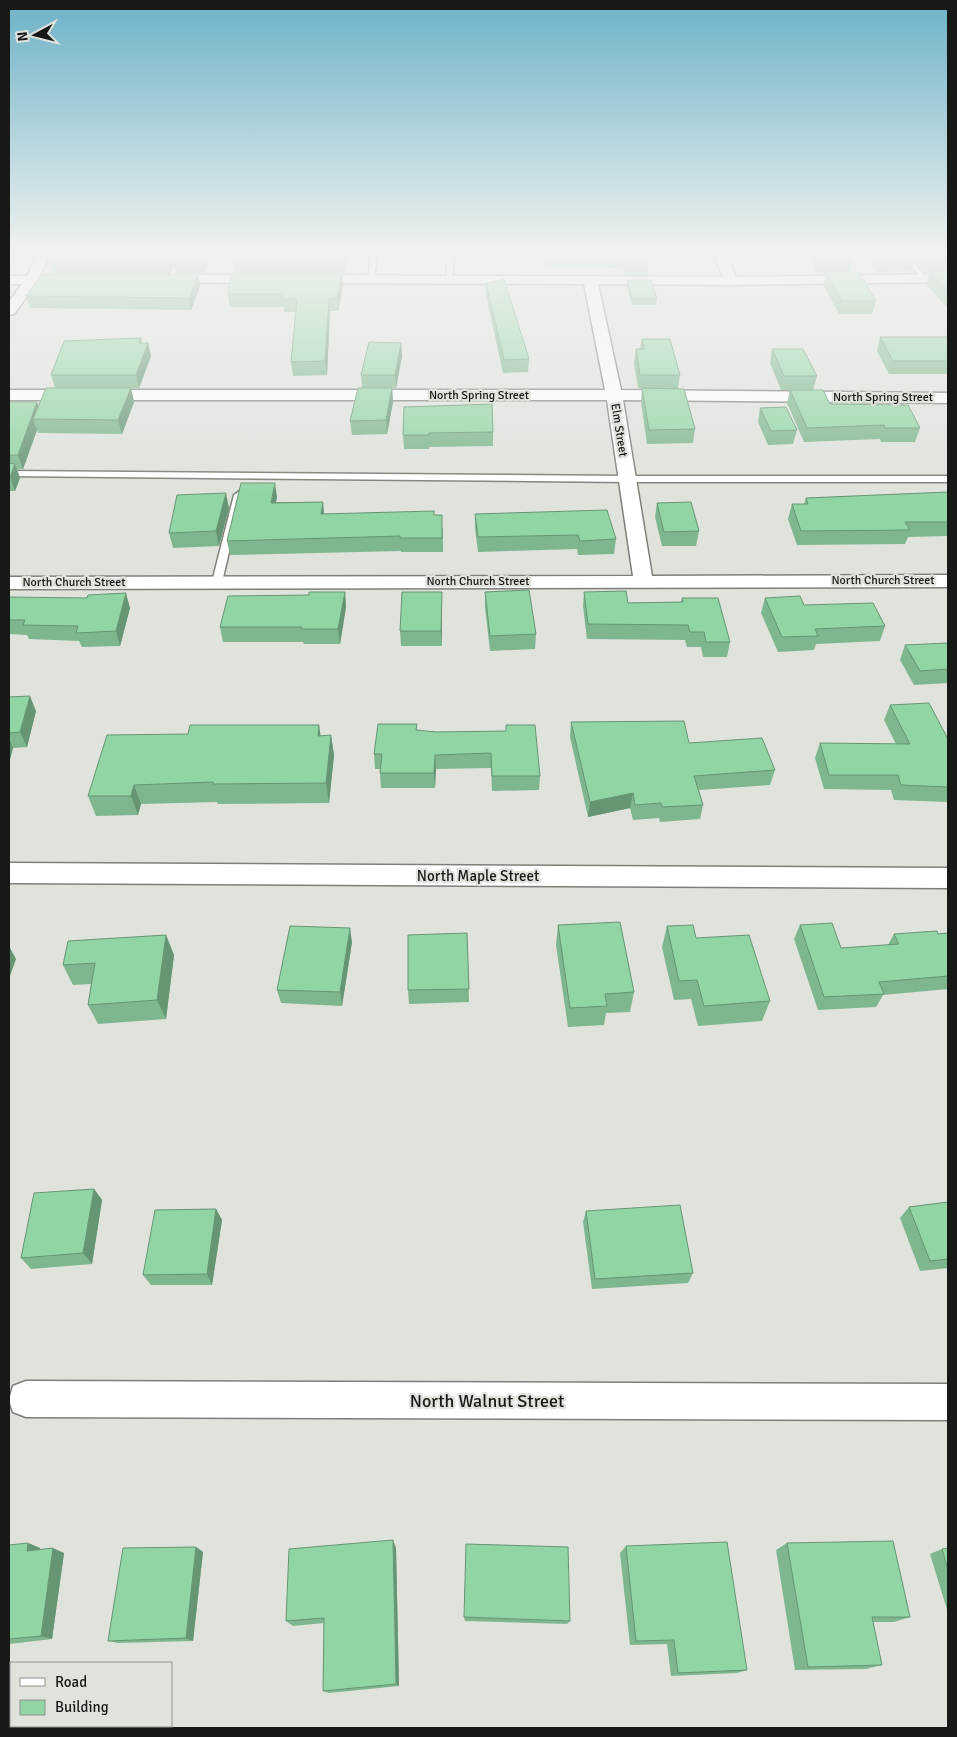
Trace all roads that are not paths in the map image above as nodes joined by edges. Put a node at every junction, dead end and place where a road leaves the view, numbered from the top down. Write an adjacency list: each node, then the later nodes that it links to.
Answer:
1 (601, 335): 3 (street, Elm Street)
2 (9, 395): 3 (street, North Spring Street)
3 (614, 395): 4 (street, North Spring Street); 7 (street, Elm Street)
4 (948, 398)
5 (9, 473): 6 (lane)
6 (262, 476): 7 (lane); 11 (lane)
7 (627, 479): 8 (lane); 9 (street, Elm Street)
8 (948, 479)
9 (643, 580): 10 (street, North Church Street); 11 (street, North Church Street)
10 (948, 580)
11 (217, 582): 12 (street, North Church Street)
12 (9, 583)
13 (9, 873): 14 (street, North Maple Street)
14 (948, 878)
15 (26, 1399): 16 (street, North Walnut Street)
16 (948, 1402)

